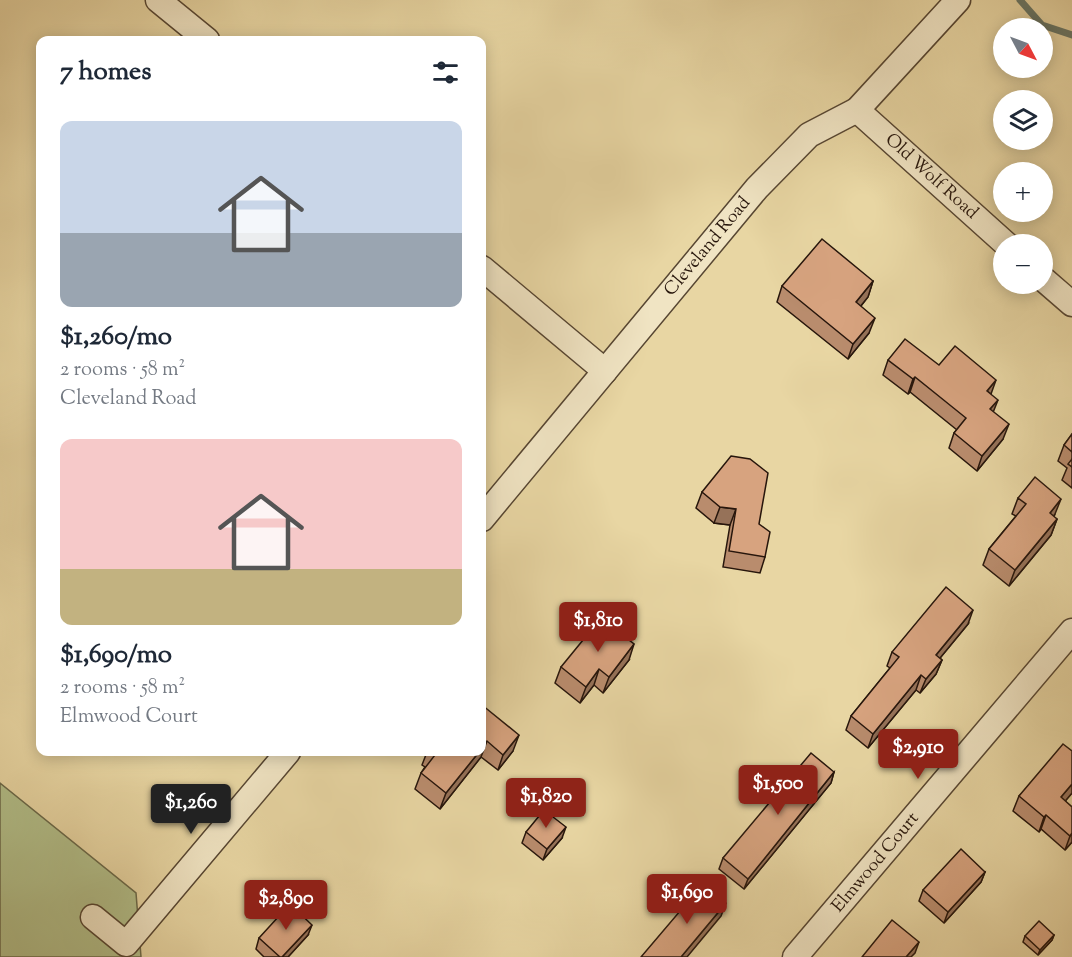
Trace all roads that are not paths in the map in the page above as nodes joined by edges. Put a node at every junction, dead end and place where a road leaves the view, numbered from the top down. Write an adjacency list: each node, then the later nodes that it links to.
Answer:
1 (158, 0): 3 (street)
2 (958, 0): 4 (street, Cleveland Road)
3 (202, 36)
4 (857, 110): 5 (street, Old Wolf Road); 9 (street, Cleveland Road)
5 (995, 234)
6 (486, 271): 9 (street)
7 (1053, 288): 8 (street)
8 (1072, 304)
9 (605, 371): 10 (street, Cleveland Road)
10 (486, 514)
11 (1072, 631): 14 (street, Elmwood Court)
12 (285, 756): 13 (street)
13 (93, 917)
14 (795, 957)

